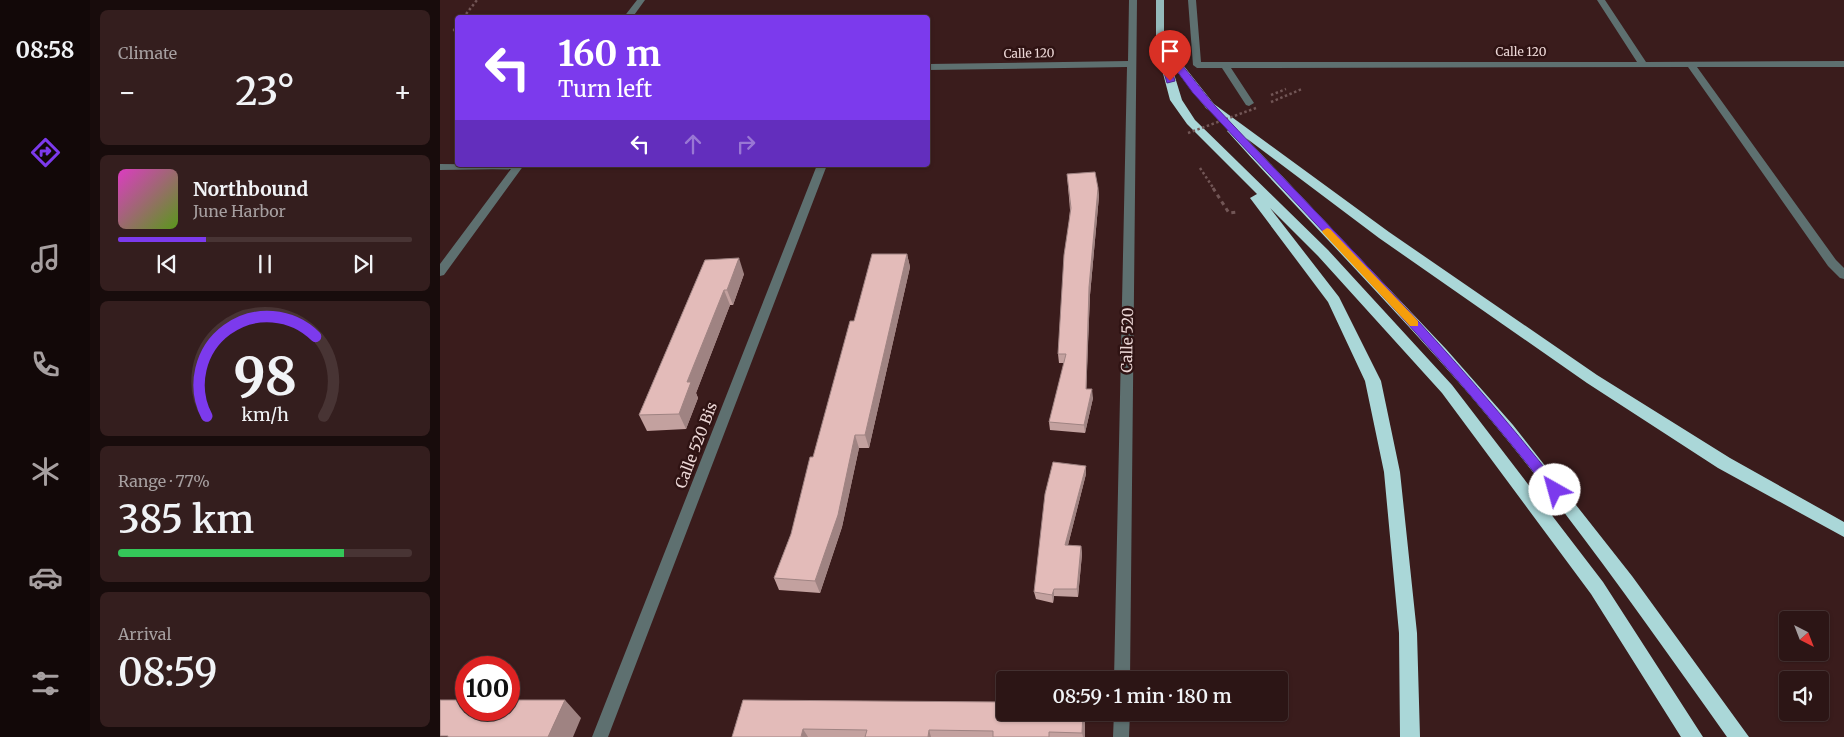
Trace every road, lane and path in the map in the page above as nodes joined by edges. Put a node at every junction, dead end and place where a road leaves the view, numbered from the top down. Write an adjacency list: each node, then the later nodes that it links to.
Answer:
1 (477, 0): 7 (path)
2 (641, 0): 8 (street)
3 (1133, 0): 11 (street, Calle 520)
4 (1160, 0): 9 (main road)
5 (1192, 0): 14 (street, Calle 120)
6 (1602, 0): 10 (street)
7 (465, 15)
8 (629, 15)
9 (1160, 44): 17 (highway); 19 (highway)
10 (1642, 63): 12 (street, Calle 120); 14 (street, Calle 120)
11 (1131, 64): 15 (street, Calle 120); 27 (street, Calle 520)
12 (1690, 64): 13 (street, Calle 120); 25 (street)
13 (1844, 64)
14 (1225, 65): 16 (street)
15 (930, 67)
16 (1253, 105): 18 (path, bridge)
17 (1210, 106): 26 (highway); 33 (highway)
18 (1188, 133)
19 (1222, 156): 31 (highway); 32 (highway)
20 (440, 167): 21 (street)
21 (455, 167)
22 (517, 167): 24 (street)
23 (821, 167): 29 (street, Calle 520 Bis)
24 (440, 272)
25 (1844, 275)
26 (1844, 530)
27 (1122, 671)
28 (1122, 721): 30 (street)
29 (600, 737)
30 (1121, 737)
31 (1410, 737)
32 (1694, 737)
33 (1739, 737)

